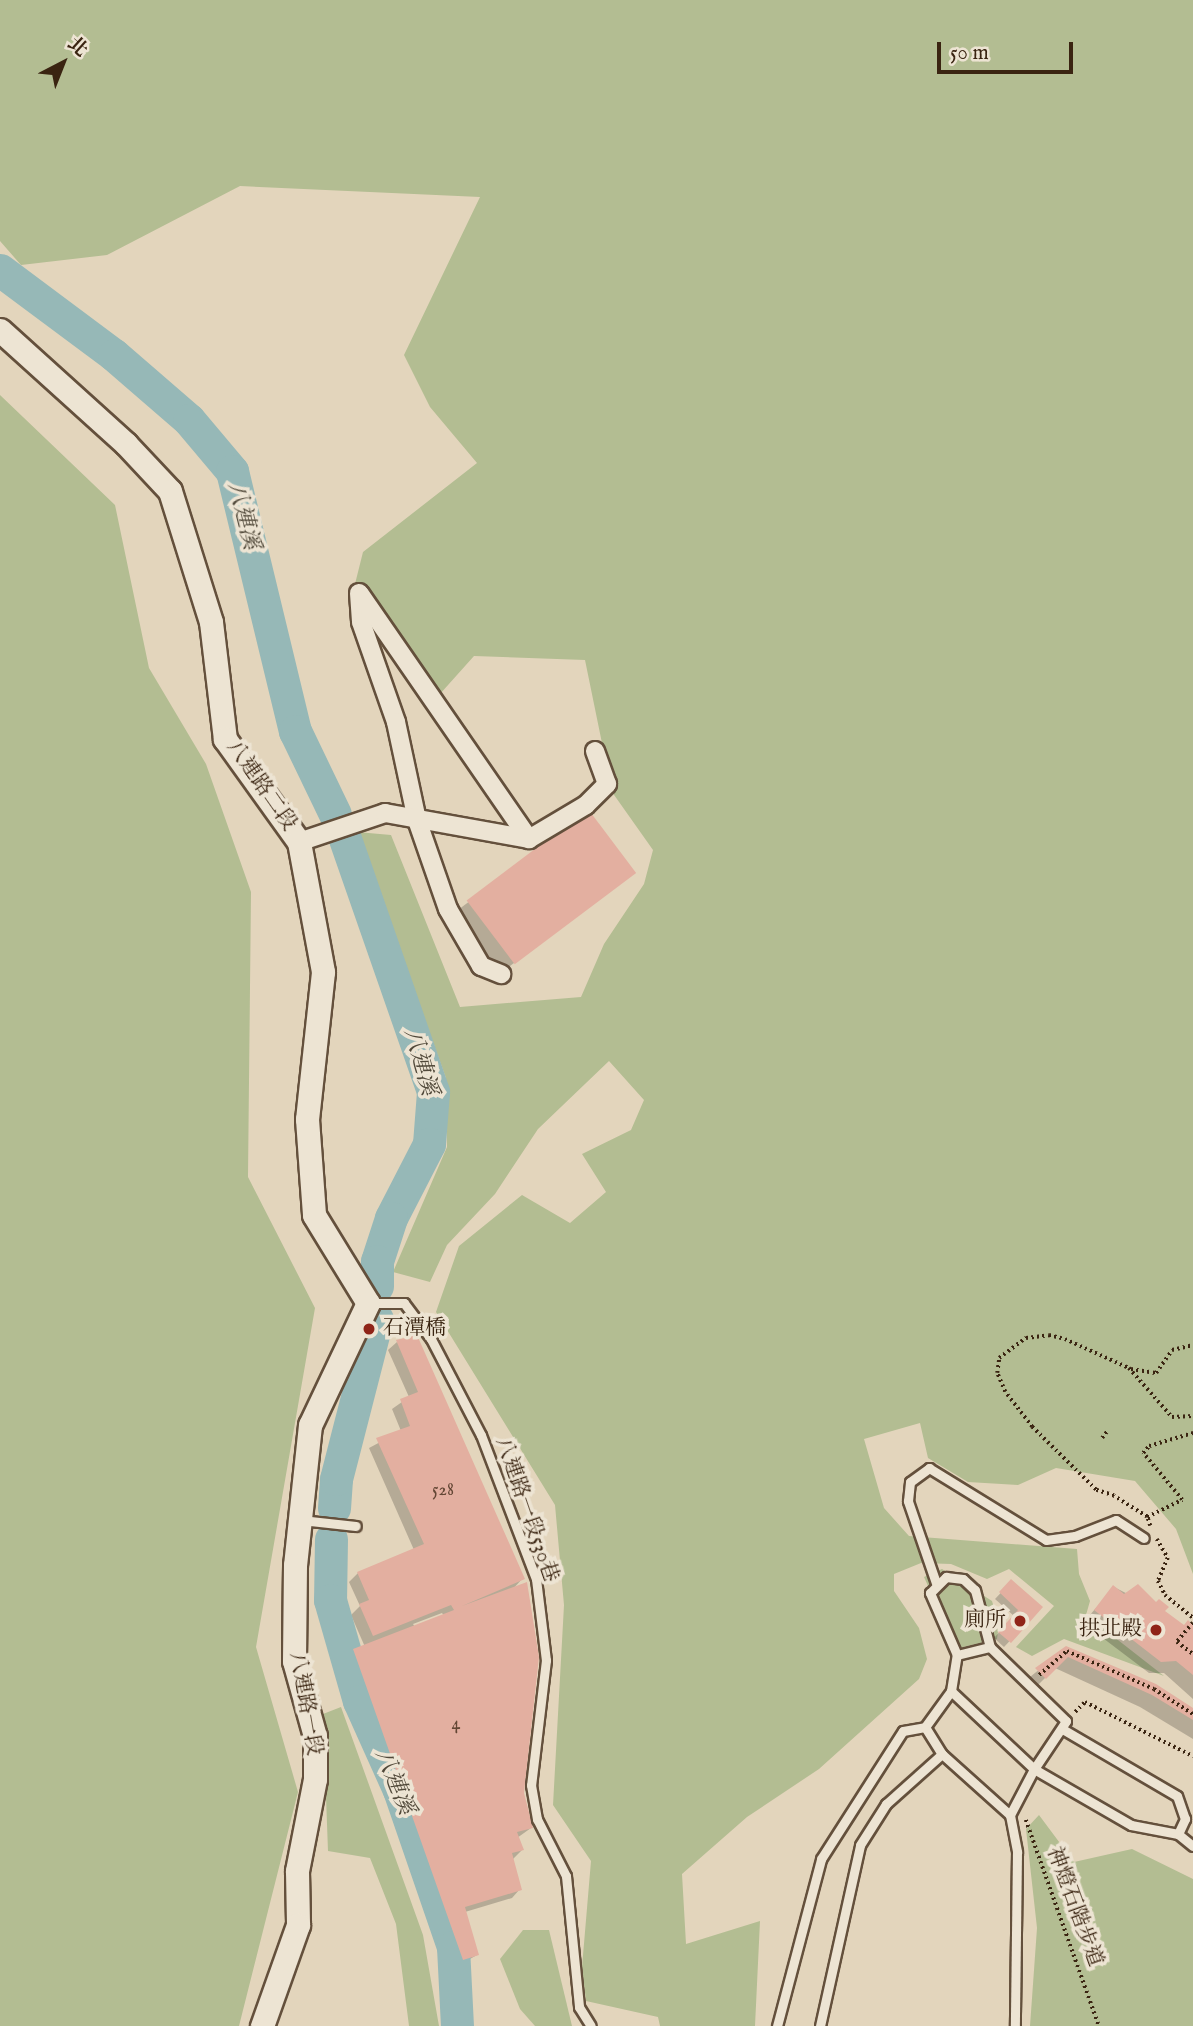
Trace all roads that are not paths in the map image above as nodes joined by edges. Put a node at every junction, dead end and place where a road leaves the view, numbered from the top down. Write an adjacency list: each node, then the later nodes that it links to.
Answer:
1 (0, 330): 5 (street, 八連路二段)
2 (595, 751): 4 (street)
3 (417, 820): 4 (street); 4 (street); 5 (street); 6 (street)
4 (529, 839)
5 (299, 842): 7 (street, 八連路二段)
6 (502, 974)
7 (368, 1303): 8 (street, 八連路一段); 23 (lane, 八連路一段530巷)
8 (300, 1520): 9 (lane); 22 (street, 八連路一段)
9 (356, 1525)
10 (1144, 1538): 11 (lane)
11 (936, 1583): 12 (lane); 13 (lane)
12 (990, 1647): 13 (lane); 15 (lane)
13 (957, 1655): 14 (lane)
14 (951, 1690): 16 (lane); 18 (lane)
15 (1065, 1725): 18 (lane); 20 (lane)
16 (925, 1727): 17 (lane); 24 (lane)
17 (942, 1754): 19 (lane); 25 (lane)
18 (1034, 1769): 19 (lane); 20 (lane)
19 (1010, 1815): 26 (lane)
20 (1178, 1835): 21 (lane)
21 (1193, 1846)
22 (262, 2026)
23 (591, 2026)
24 (777, 2026)
25 (820, 2026)
26 (1015, 2026)

